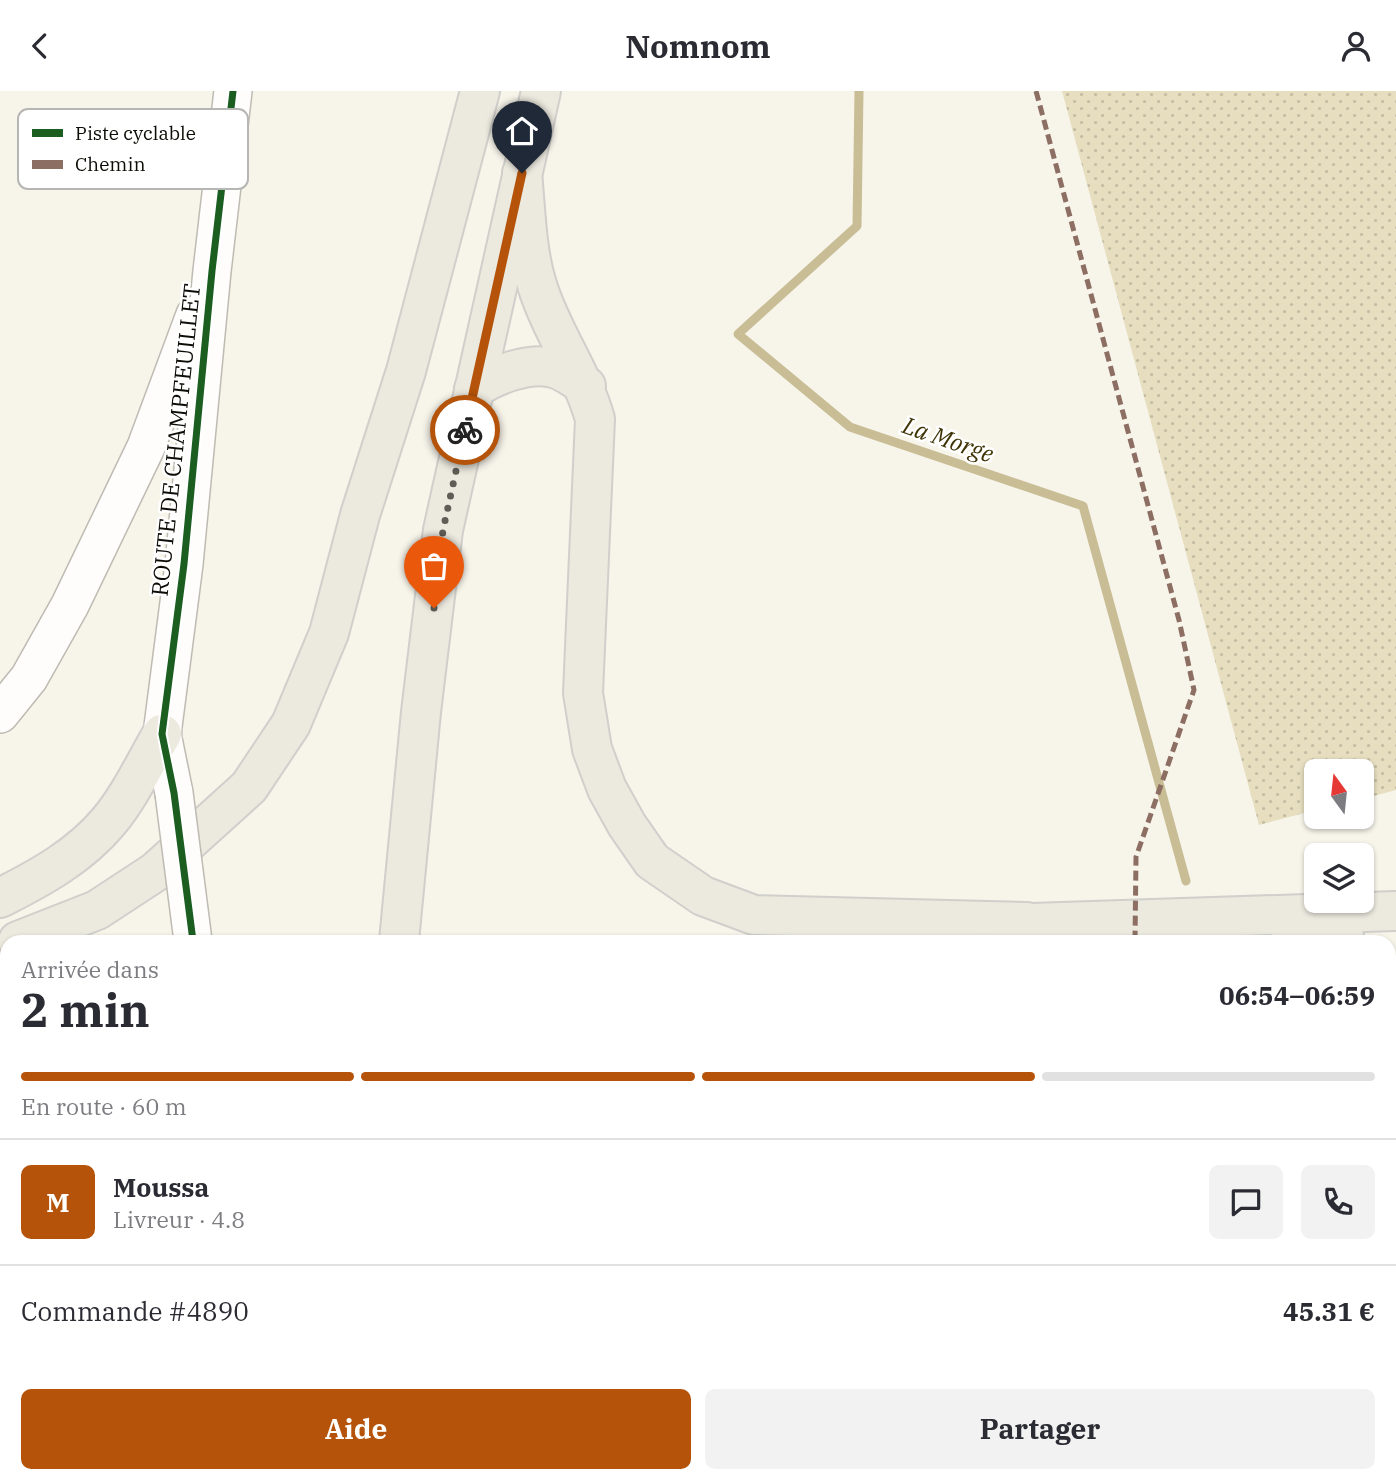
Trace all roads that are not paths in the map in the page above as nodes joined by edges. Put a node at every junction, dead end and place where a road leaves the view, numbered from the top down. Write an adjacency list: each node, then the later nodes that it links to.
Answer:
1 (233, 91): 4 (street, ROUTE DE CHAMPFEUILLET)
2 (480, 91): 15 (main road)
3 (541, 91): 5 (main road)
4 (231, 109)
5 (522, 173): 8 (main road); 9 (main road)
6 (222, 189): 7 (street, ROUTE DE CHAMPFEUILLET)
7 (212, 271): 10 (street); 11 (street, ROUTE DE CHAMPFEUILLET)
8 (586, 386): 9 (main road); 14 (main road)
9 (474, 389): 17 (main road)
10 (0, 714)
11 (162, 734): 12 (main road); 16 (street, ROUTE DE CHAMPFEUILLET, bridge)
12 (0, 898)
13 (1396, 911): 14 (main road)
14 (1027, 922): 18 (main road)
15 (33, 935)
16 (193, 935)
17 (400, 935)
18 (856, 935)

